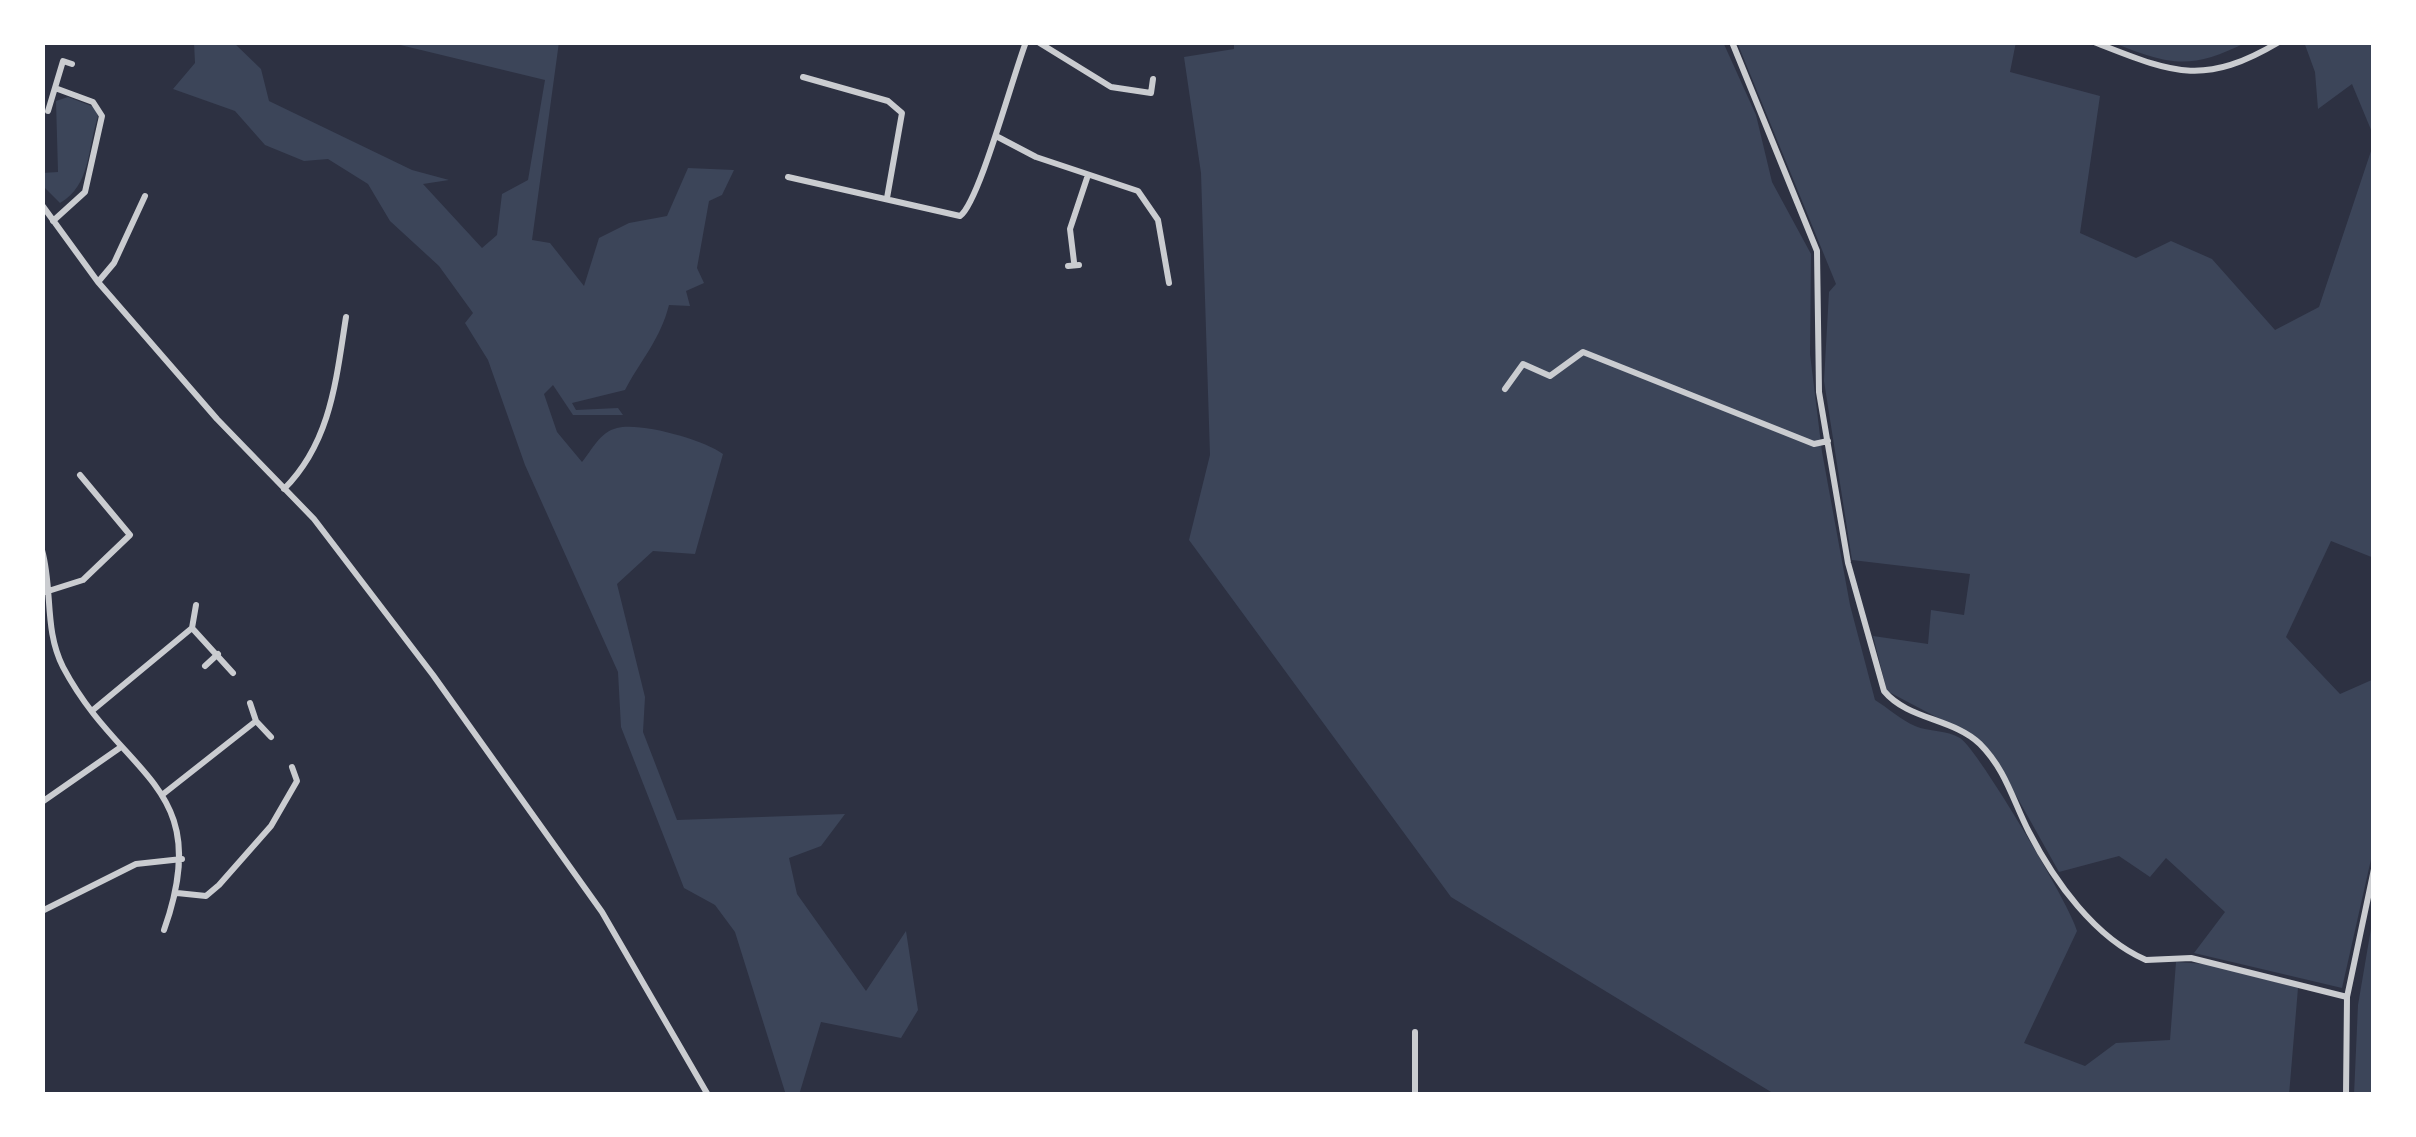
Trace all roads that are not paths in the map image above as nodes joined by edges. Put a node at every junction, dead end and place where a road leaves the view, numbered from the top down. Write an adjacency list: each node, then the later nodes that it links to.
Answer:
1 (1026, 42): 11 (street)
2 (1038, 42): 8 (street)
3 (1732, 42): 23 (street)
4 (2094, 42): 5 (street)
5 (2279, 42)
6 (72, 64): 9 (street)
7 (802, 77): 15 (street)
8 (1153, 79)
9 (55, 88): 10 (street); 17 (street)
10 (48, 111)
11 (996, 136): 13 (street); 15 (street)
12 (788, 176): 15 (street)
13 (1087, 177): 18 (street); 20 (street)
14 (145, 196): 19 (street)
15 (887, 198)
16 (42, 205): 17 (street)
17 (53, 221): 19 (street)
18 (1074, 264)
19 (98, 282): 25 (street)
20 (1169, 283)
21 (346, 317): 25 (street)
22 (1505, 389): 23 (street)
23 (1828, 441): 46 (street)
24 (80, 475): 27 (street)
25 (284, 489): 48 (street)
26 (42, 550): 27 (street)
27 (46, 592): 34 (street)
28 (196, 605): 29 (street)
29 (192, 628): 30 (street); 34 (street)
30 (218, 654): 31 (street); 32 (street)
31 (205, 666)
32 (233, 673)
33 (250, 703): 35 (street)
34 (92, 711): 37 (street)
35 (256, 721): 36 (street); 39 (street)
36 (271, 737)
37 (121, 747): 39 (street); 40 (street)
38 (292, 767): 43 (street)
39 (162, 795): 41 (street)
40 (42, 802)
41 (182, 859): 43 (street); 44 (street)
42 (2374, 869): 46 (street)
43 (178, 892): 45 (street)
44 (42, 911)
45 (164, 930)
46 (2347, 997): 50 (street)
47 (1415, 1032): 49 (street)
48 (708, 1095)
49 (1415, 1095)
50 (2346, 1095)

